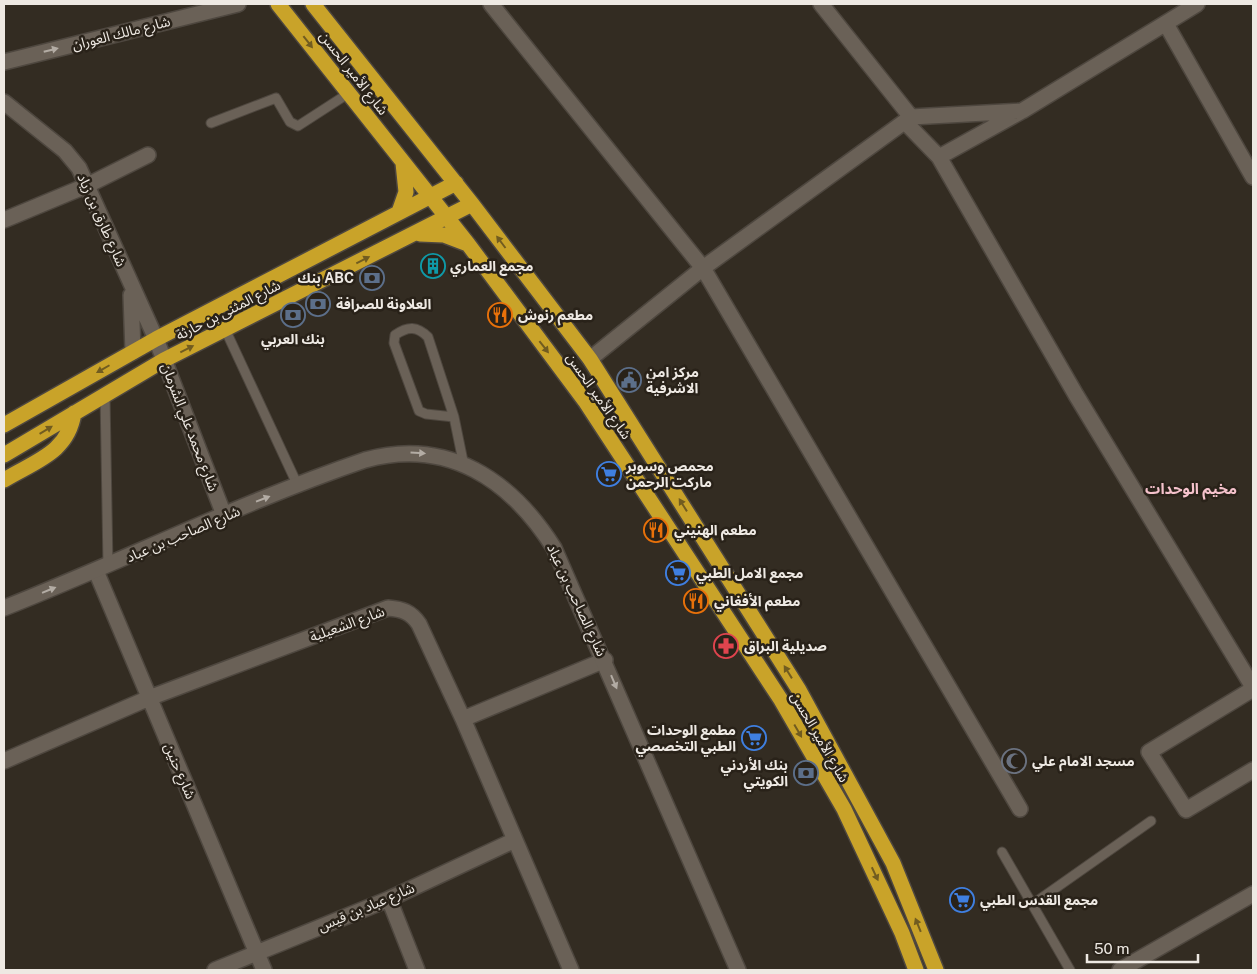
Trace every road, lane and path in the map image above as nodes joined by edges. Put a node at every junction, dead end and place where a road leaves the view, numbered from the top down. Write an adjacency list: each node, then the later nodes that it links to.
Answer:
1 (238, 4): 8 (street, شارع مالك العوران, one-way to 1)
2 (278, 4): 9 (highway, شارع الأمير الحسن, one-way to 9)
3 (313, 4): 18 (highway, شارع الأمير الحسن)
4 (492, 4): 27 (street)
5 (821, 4): 12 (street)
6 (1197, 4): 7 (street)
7 (1166, 24): 11 (street); 17 (street)
8 (4, 62)
9 (348, 93): 13 (lane); 16 (highway, شارع الأمير الحسن)
10 (4, 102): 19 (street, شارع طارق بن زياد)
11 (1022, 111): 12 (street); 15 (street)
12 (908, 119): 15 (street); 27 (street)
13 (211, 123)
14 (148, 155): 19 (street)
15 (939, 157): 48 (street)
16 (403, 162): 20 (highway, شارع الأمير الحسن); 22 (highway)
17 (1253, 177)
18 (456, 183): 20 (highway, شارع المثنى بن حارثة); 21 (highway, شارع الأمير الحسن)
19 (88, 185): 24 (street); 28 (street, شارع طارق بن زياد)
20 (431, 197): 22 (highway, شارع المثنى بن حارثة); 23 (highway, شارع الأمير الحسن)
21 (472, 204): 23 (highway, شارع المثنى بن حارثة); 32 (highway, شارع الأمير الحسن, one-way to 21)
22 (399, 212): 30 (highway, شارع المثنى بن حارثة)
23 (446, 219): 25 (highway, شارع المثنى بن حارثة); 26 (highway, شارع الأمير الحسن)
24 (4, 220)
25 (413, 235): 26 (highway); 29 (highway, شارع المثنى بن حارثة, one-way to 25)
26 (468, 244): 36 (highway, شارع الأمير الحسن, one-way to 36)
27 (703, 268): 32 (street); 53 (street)
28 (129, 281): 30 (street, شارع طارق بن زياد); 31 (street, شارع طارق بن زياد)
29 (225, 329): 33 (highway, شارع المثنى بن حارثة, one-way to 29); 43 (lane)
30 (156, 339): 31 (highway, شارع المثنى بن حارثة); 33 (street, شارع محمد علي الشرمان)
31 (133, 352): 39 (highway, شارع المثنى بن حارثة, one-way to 39)
32 (590, 359): 34 (highway, شارع الأمير الحسن)
33 (164, 360): 35 (highway, شارع المثنى بن حارثة); 44 (street, شارع محمد علي الشرمان)
34 (608, 386): 36 (highway); 67 (highway, شارع الأمير الحسن, one-way to 34)
35 (105, 395): 37 (highway, شارع المثنى بن حارثة); 45 (lane)
36 (585, 401): 66 (highway, شارع الأمير الحسن, one-way to 66)
37 (74, 414): 40 (highway, شارع المثنى بن حارثة, one-way to 37); 42 (highway)
38 (454, 417): 38 (lane); 41 (lane)
39 (4, 425)
40 (4, 455)
41 (464, 466): 43 (street, شارع الصاحب بن عباد, one-way to 41); 47 (street, شارع الصاحب بن عباد)
42 (4, 480)
43 (298, 486): 44 (street, شارع الصاحب بن عباد, one-way to 43)
44 (224, 515): 45 (street, شارع الصاحب بن عباد)
45 (102, 569): 46 (street, شارع الصاحب بن عباد, one-way to 45); 49 (street, شارع حنين)
46 (4, 608)
47 (605, 660): 50 (street); 65 (street, شارع الصاحب بن عباد, one-way to 65)
48 (1253, 688): 52 (street)
49 (149, 698): 50 (street, شارع الشعيلية); 51 (street, شارع الشعيلية); 60 (street, شارع حنين)
50 (463, 719): 55 (street, شارع الشعيلية)
51 (4, 761)
52 (1253, 770)
53 (1020, 809)
54 (1151, 821): 59 (lane)
55 (515, 840): 58 (street, شارع عباد بن قيس); 64 (street, شارع الشعيلية)
56 (1002, 852): 59 (lane)
57 (1253, 894): 69 (street)
58 (389, 899): 60 (street, شارع عباد بن قيس); 63 (street)
59 (1033, 904): 68 (lane)
60 (256, 952): 61 (street, شارع عباد بن قيس); 62 (street, شارع حنين)
61 (216, 970)
62 (264, 970)
63 (417, 970)
64 (570, 970)
65 (738, 970)
66 (916, 970)
67 (936, 970)
68 (1070, 970)
69 (1120, 970)

